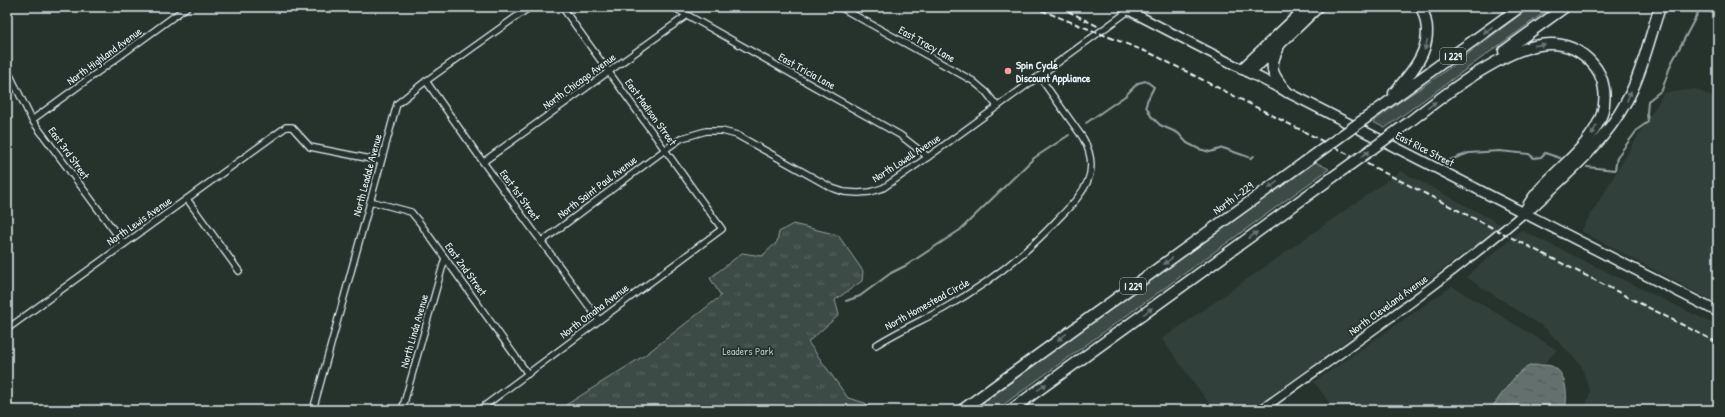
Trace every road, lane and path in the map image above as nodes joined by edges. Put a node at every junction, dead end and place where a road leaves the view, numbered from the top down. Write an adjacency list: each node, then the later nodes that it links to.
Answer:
1 (187, 7): 24 (street, North Highland Avenue)
2 (530, 7): 19 (street, North Leadale Avenue)
3 (562, 7): 17 (street, East Madison Street)
4 (674, 7): 13 (street, East Tricia Lane)
5 (840, 7): 22 (street, East Tracy Lane)
6 (1307, 7): 16 (highway)
7 (1318, 7): 14 (highway)
8 (1421, 7): 23 (highway, one-way to 23)
9 (1520, 7): 23 (highway, North I-229 / I 229, one-way to 23)
10 (1565, 7): 20 (highway, I 229)
11 (1660, 7): 31 (highway, one-way to 11)
12 (1128, 8): 16 (street, East Rice Street); 18 (street, North Lowell Avenue)
13 (686, 16): 17 (street, North Chicago Avenue); 26 (street, East Tricia Lane)
14 (1283, 40): 16 (highway); 21 (highway)
15 (7, 69): 24 (street, East 3rd Street)
16 (1246, 71): 21 (main road, East Rice Street)
17 (609, 72): 25 (street, East Madison Street); 28 (street, North Chicago Avenue)
18 (1038, 76): 22 (street, North Lowell Avenue); 40 (street, North Homestead Circle)
19 (426, 81): 27 (street, North Leadale Avenue); 28 (street, East 1st Street)
20 (1456, 87): 31 (highway, one-way to 31); 46 (highway, I 229, one-way to 20, bridge)
21 (1287, 92): 31 (main road, East Rice Street)
22 (997, 106): 26 (street, North Lowell Avenue)
23 (1382, 107): 45 (highway, North I-229 / I 229, one-way to 45, bridge)
24 (32, 120): 34 (street, East 3rd Street)
25 (666, 148): 26 (street, North Lowell Avenue); 32 (street, East Madison Street); 33 (street, North Saint Paul Avenue)
26 (928, 157)
27 (380, 161): 29 (street, North Lewis Avenue); 30 (street, North Leadale Avenue)
28 (483, 162): 33 (street, East 1st Street)
29 (187, 199): 34 (street, North Lewis Avenue); 36 (street)
30 (370, 201): 35 (street, East 2nd Street); 42 (street, North Leadale Avenue)
31 (1524, 213): 37 (main road, East Rice Street); 47 (street, North Cleveland Avenue)
32 (722, 229): 38 (street, North Omaha Avenue)
33 (541, 242): 38 (street, East 1st Street)
34 (124, 244): 39 (street, North Lewis Avenue)
35 (445, 258): 41 (street, East 2nd Street); 43 (street, North Linda Avenue)
36 (240, 272)
37 (1718, 312)
38 (599, 320): 41 (street, North Omaha Avenue)
39 (7, 329)
40 (876, 345)
41 (528, 374): 44 (street, North Omaha Avenue)
42 (313, 410)
43 (402, 410)
44 (479, 410)
45 (962, 410)
46 (1011, 410)
47 (1261, 410)

